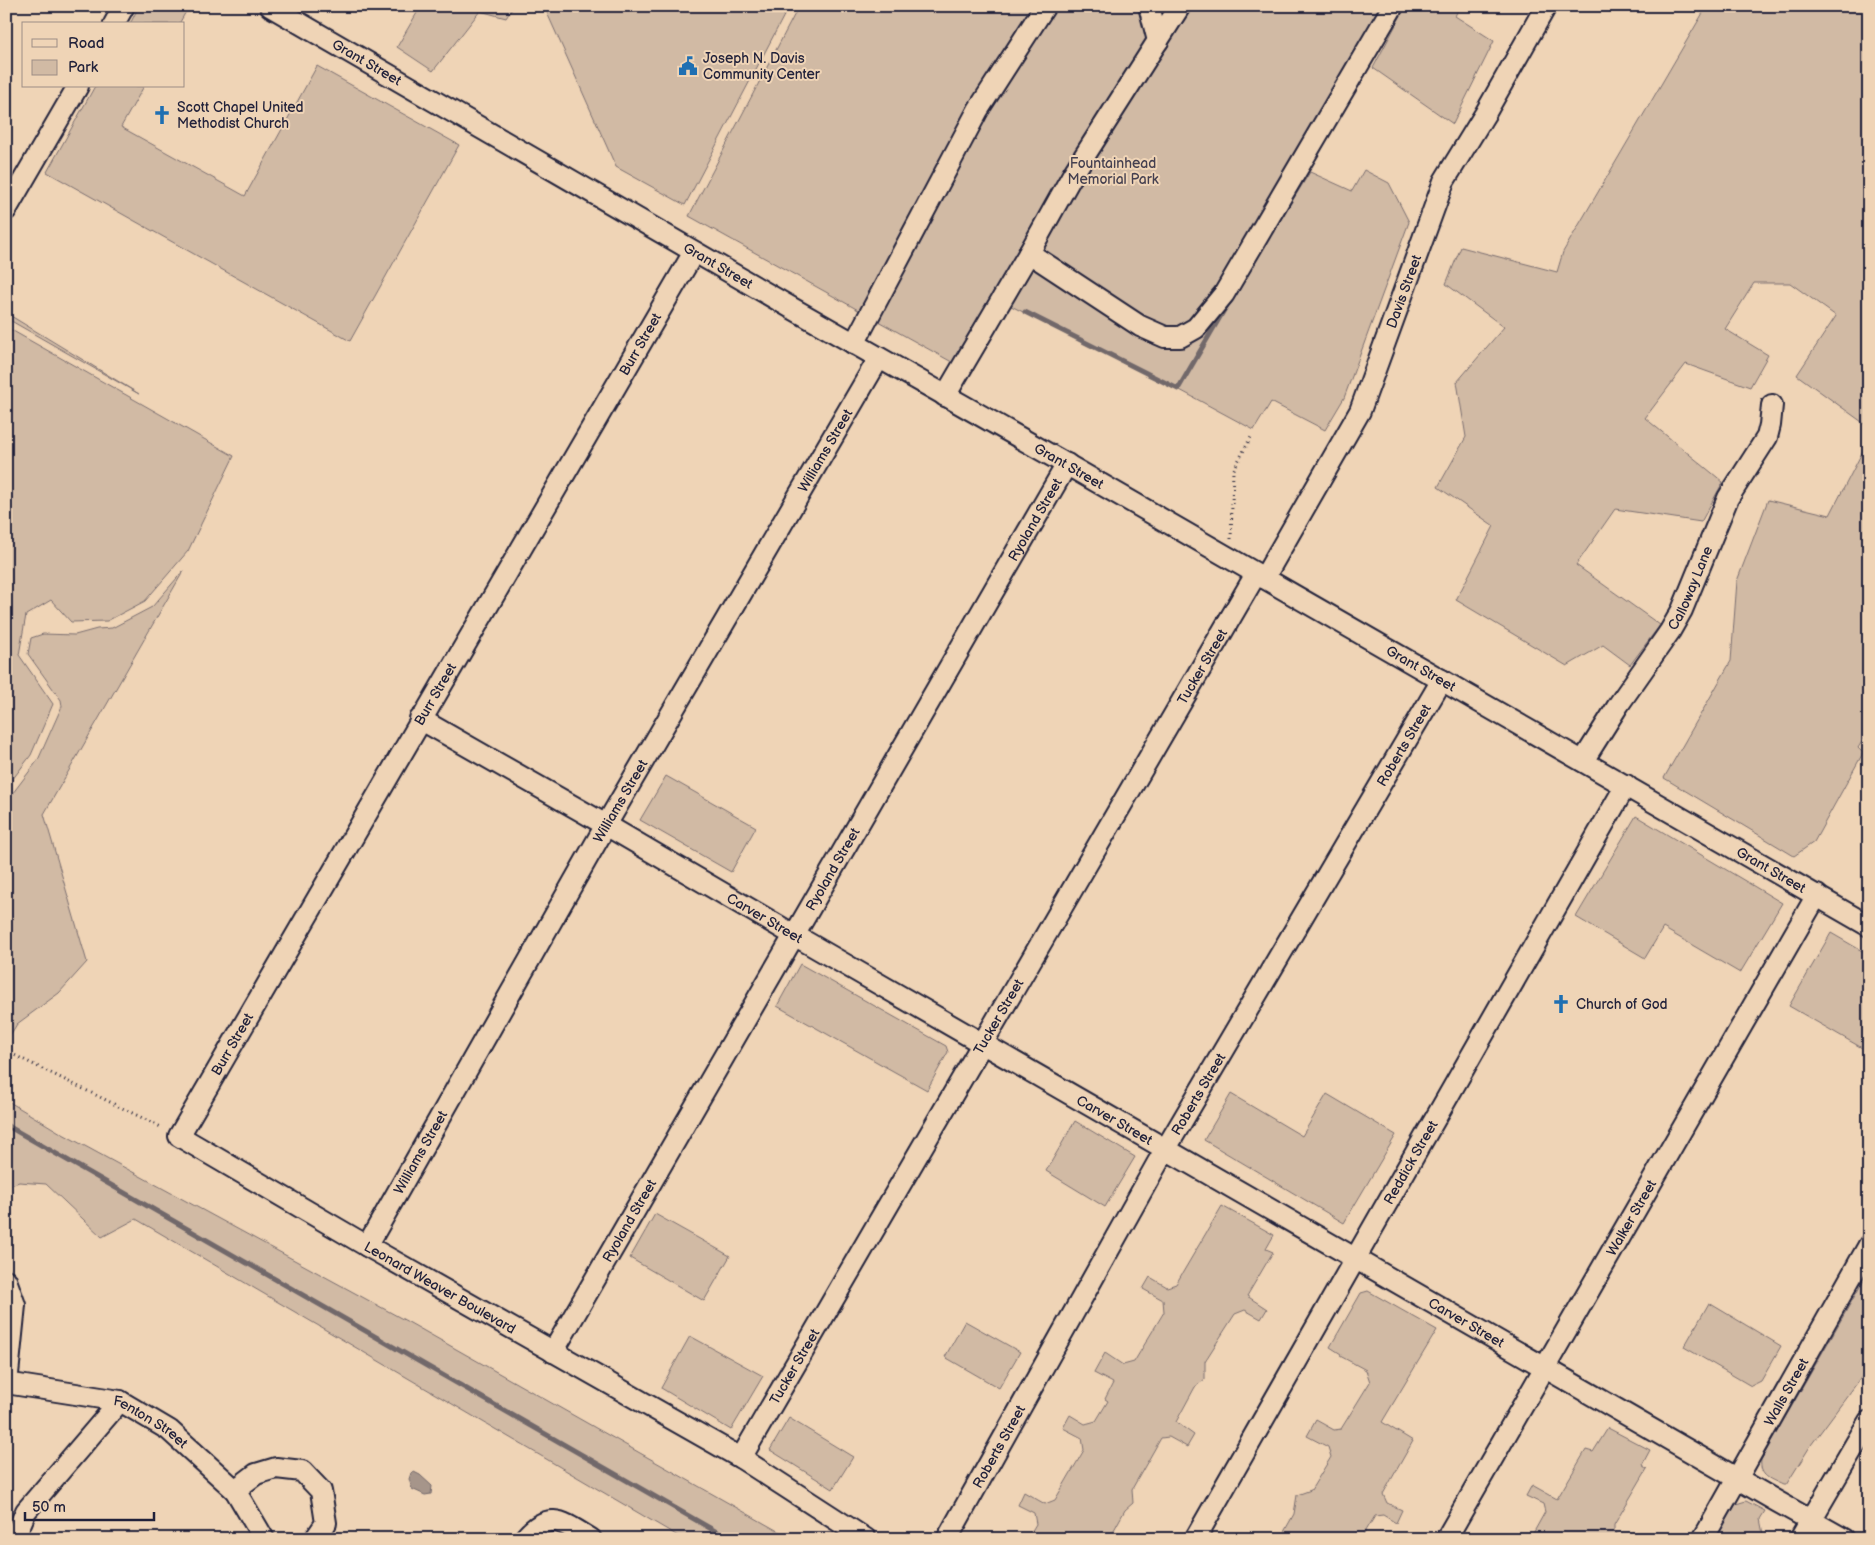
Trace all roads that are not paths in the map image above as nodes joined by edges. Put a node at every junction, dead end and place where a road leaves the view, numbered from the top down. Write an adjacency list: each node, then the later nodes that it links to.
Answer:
1 (124, 6): 8 (street)
2 (270, 6): 12 (street, Grant Street)
3 (1045, 6): 14 (street)
4 (1149, 6): 9 (street)
5 (1180, 6): 9 (street)
6 (1393, 6): 13 (street)
7 (1546, 6): 19 (street, Davis Street)
8 (115, 22)
9 (1158, 41): 13 (street)
10 (77, 88): 11 (street)
11 (6, 210)
12 (694, 252): 14 (street, Grant Street); 21 (street, Burr Street)
13 (1029, 253): 16 (street)
14 (854, 344): 15 (street, Grant Street)
15 (879, 358): 16 (street, Grant Street); 24 (street, Williams Street)
16 (945, 396): 18 (street, Grant Street)
17 (1772, 405): 22 (street, Calloway Lane)
18 (1067, 464): 19 (street, Grant Street); 27 (street, Ryoland Street)
19 (1260, 576): 20 (street, Grant Street); 28 (street, Tucker Street)
20 (1442, 680): 22 (street, Grant Street); 30 (street, Roberts Street)
21 (420, 719): 24 (street, Carver Street); 29 (street, Burr Street)
22 (1583, 760): 23 (street, Grant Street)
23 (1626, 785): 25 (street, Grant Street); 33 (street, Reddick Street)
24 (606, 825): 27 (street, Carver Street); 32 (street, Williams Street)
25 (1817, 895): 26 (street, Grant Street); 36 (street, Walker Street)
26 (1869, 926)
27 (794, 935): 28 (street, Carver Street); 35 (street, Ryoland Street)
28 (982, 1044): 30 (street, Carver Street); 40 (street, Tucker Street)
29 (179, 1136): 32 (street, Leonard Weaver Boulevard)
30 (1165, 1149): 33 (street, Carver Street); 50 (street, Roberts Street)
31 (1869, 1245): 41 (street, Walls Street)
32 (367, 1246): 35 (street, Leonard Weaver Boulevard)
33 (1356, 1258): 36 (street, Carver Street); 51 (street, Reddick Street)
34 (6, 1280): 37 (street)
35 (553, 1352): 40 (street, Leonard Weaver Boulevard)
36 (1545, 1368): 41 (street, Carver Street); 52 (street, Walker Street)
37 (7, 1384): 38 (street, Fenton Street)
38 (120, 1401): 42 (street, Fenton Street); 45 (street)
39 (1869, 1421): 43 (street)
40 (741, 1458): 49 (street, Leonard Weaver Boulevard)
41 (1738, 1478): 43 (street, Carver Street); 53 (street, Walls Street)
42 (235, 1490): 44 (street, Fenton Street); 46 (street)
43 (1811, 1521): 54 (street); 55 (street, Carver Street)
44 (260, 1533)
45 (14, 1539)
46 (315, 1539)
47 (524, 1539): 48 (street)
48 (591, 1539)
49 (866, 1539)
50 (947, 1539)
51 (1195, 1539)
52 (1446, 1539)
53 (1703, 1539)
54 (1800, 1539)
55 (1844, 1539)

